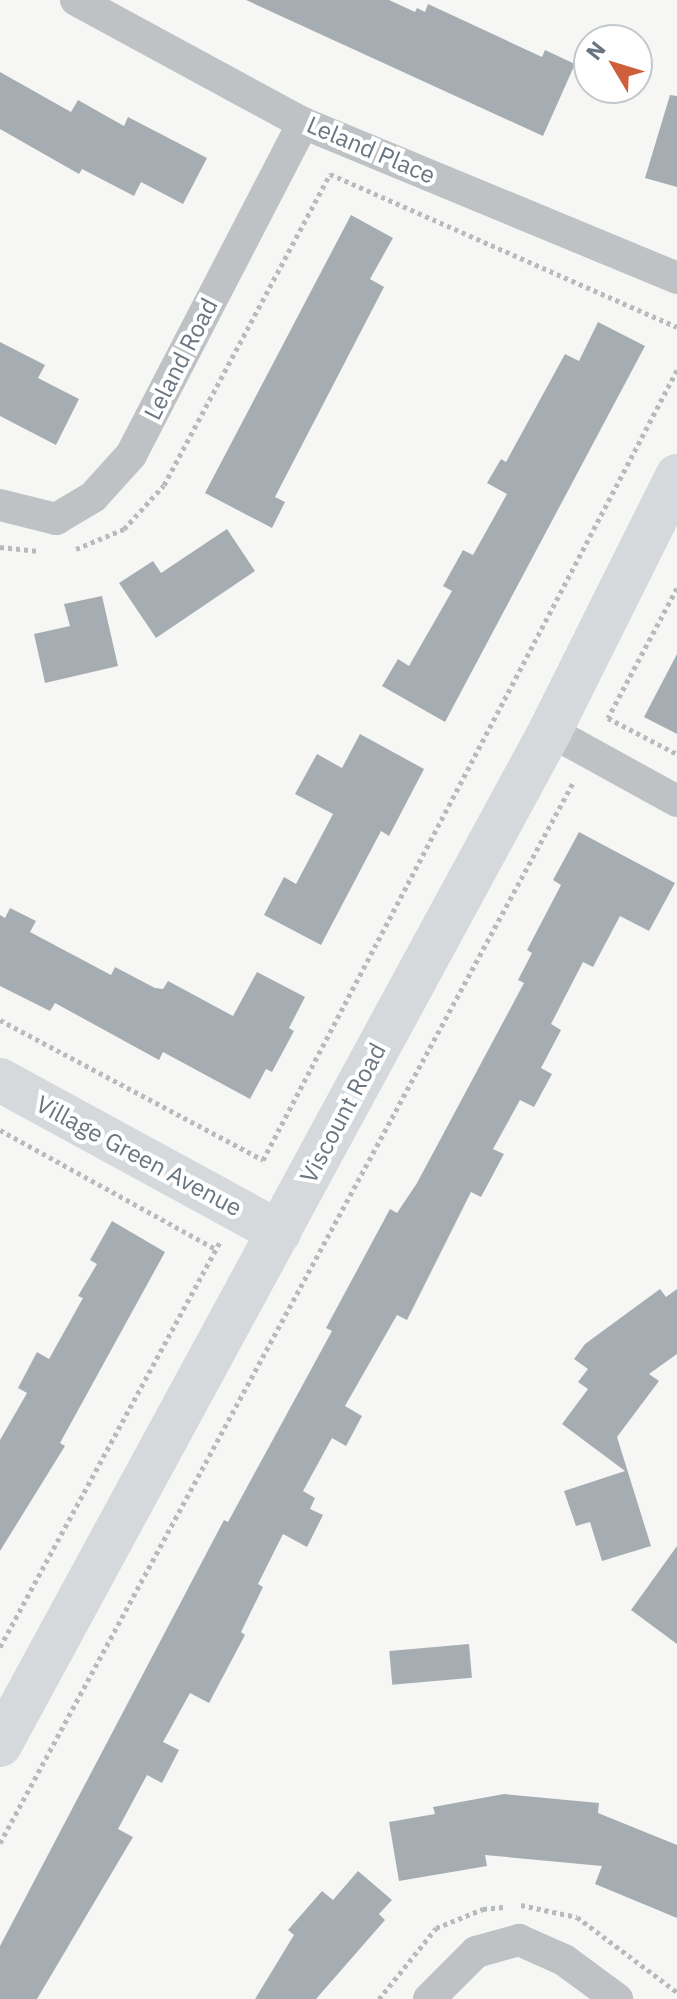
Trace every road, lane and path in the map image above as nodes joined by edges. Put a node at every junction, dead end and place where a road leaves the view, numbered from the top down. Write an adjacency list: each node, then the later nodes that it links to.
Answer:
1 (76, 0): 2 (street, Leland Place)
2 (303, 123): 3 (street, Leland Place); 7 (street, Leland Road)
3 (677, 278)
4 (677, 327): 9 (path)
5 (677, 370): 16 (path)
6 (677, 476): 12 (street, Viscount Road)
7 (0, 505)
8 (0, 547): 10 (path)
9 (73, 550)
10 (42, 551)
11 (677, 588): 13 (path)
12 (550, 731): 15 (street); 20 (street, Viscount Road)
13 (677, 754)
14 (573, 784): 24 (path)
15 (677, 801)
16 (0, 1020)
17 (0, 1080): 20 (street, Village Green Avenue)
18 (0, 1130): 21 (path)
19 (227, 1229): 21 (path)
20 (279, 1232): 23 (street, Viscount Road)
21 (216, 1249): 22 (path)
22 (0, 1647)
23 (0, 1745)
24 (0, 1843)
25 (429, 1999): 26 (street)
26 (617, 1999)

